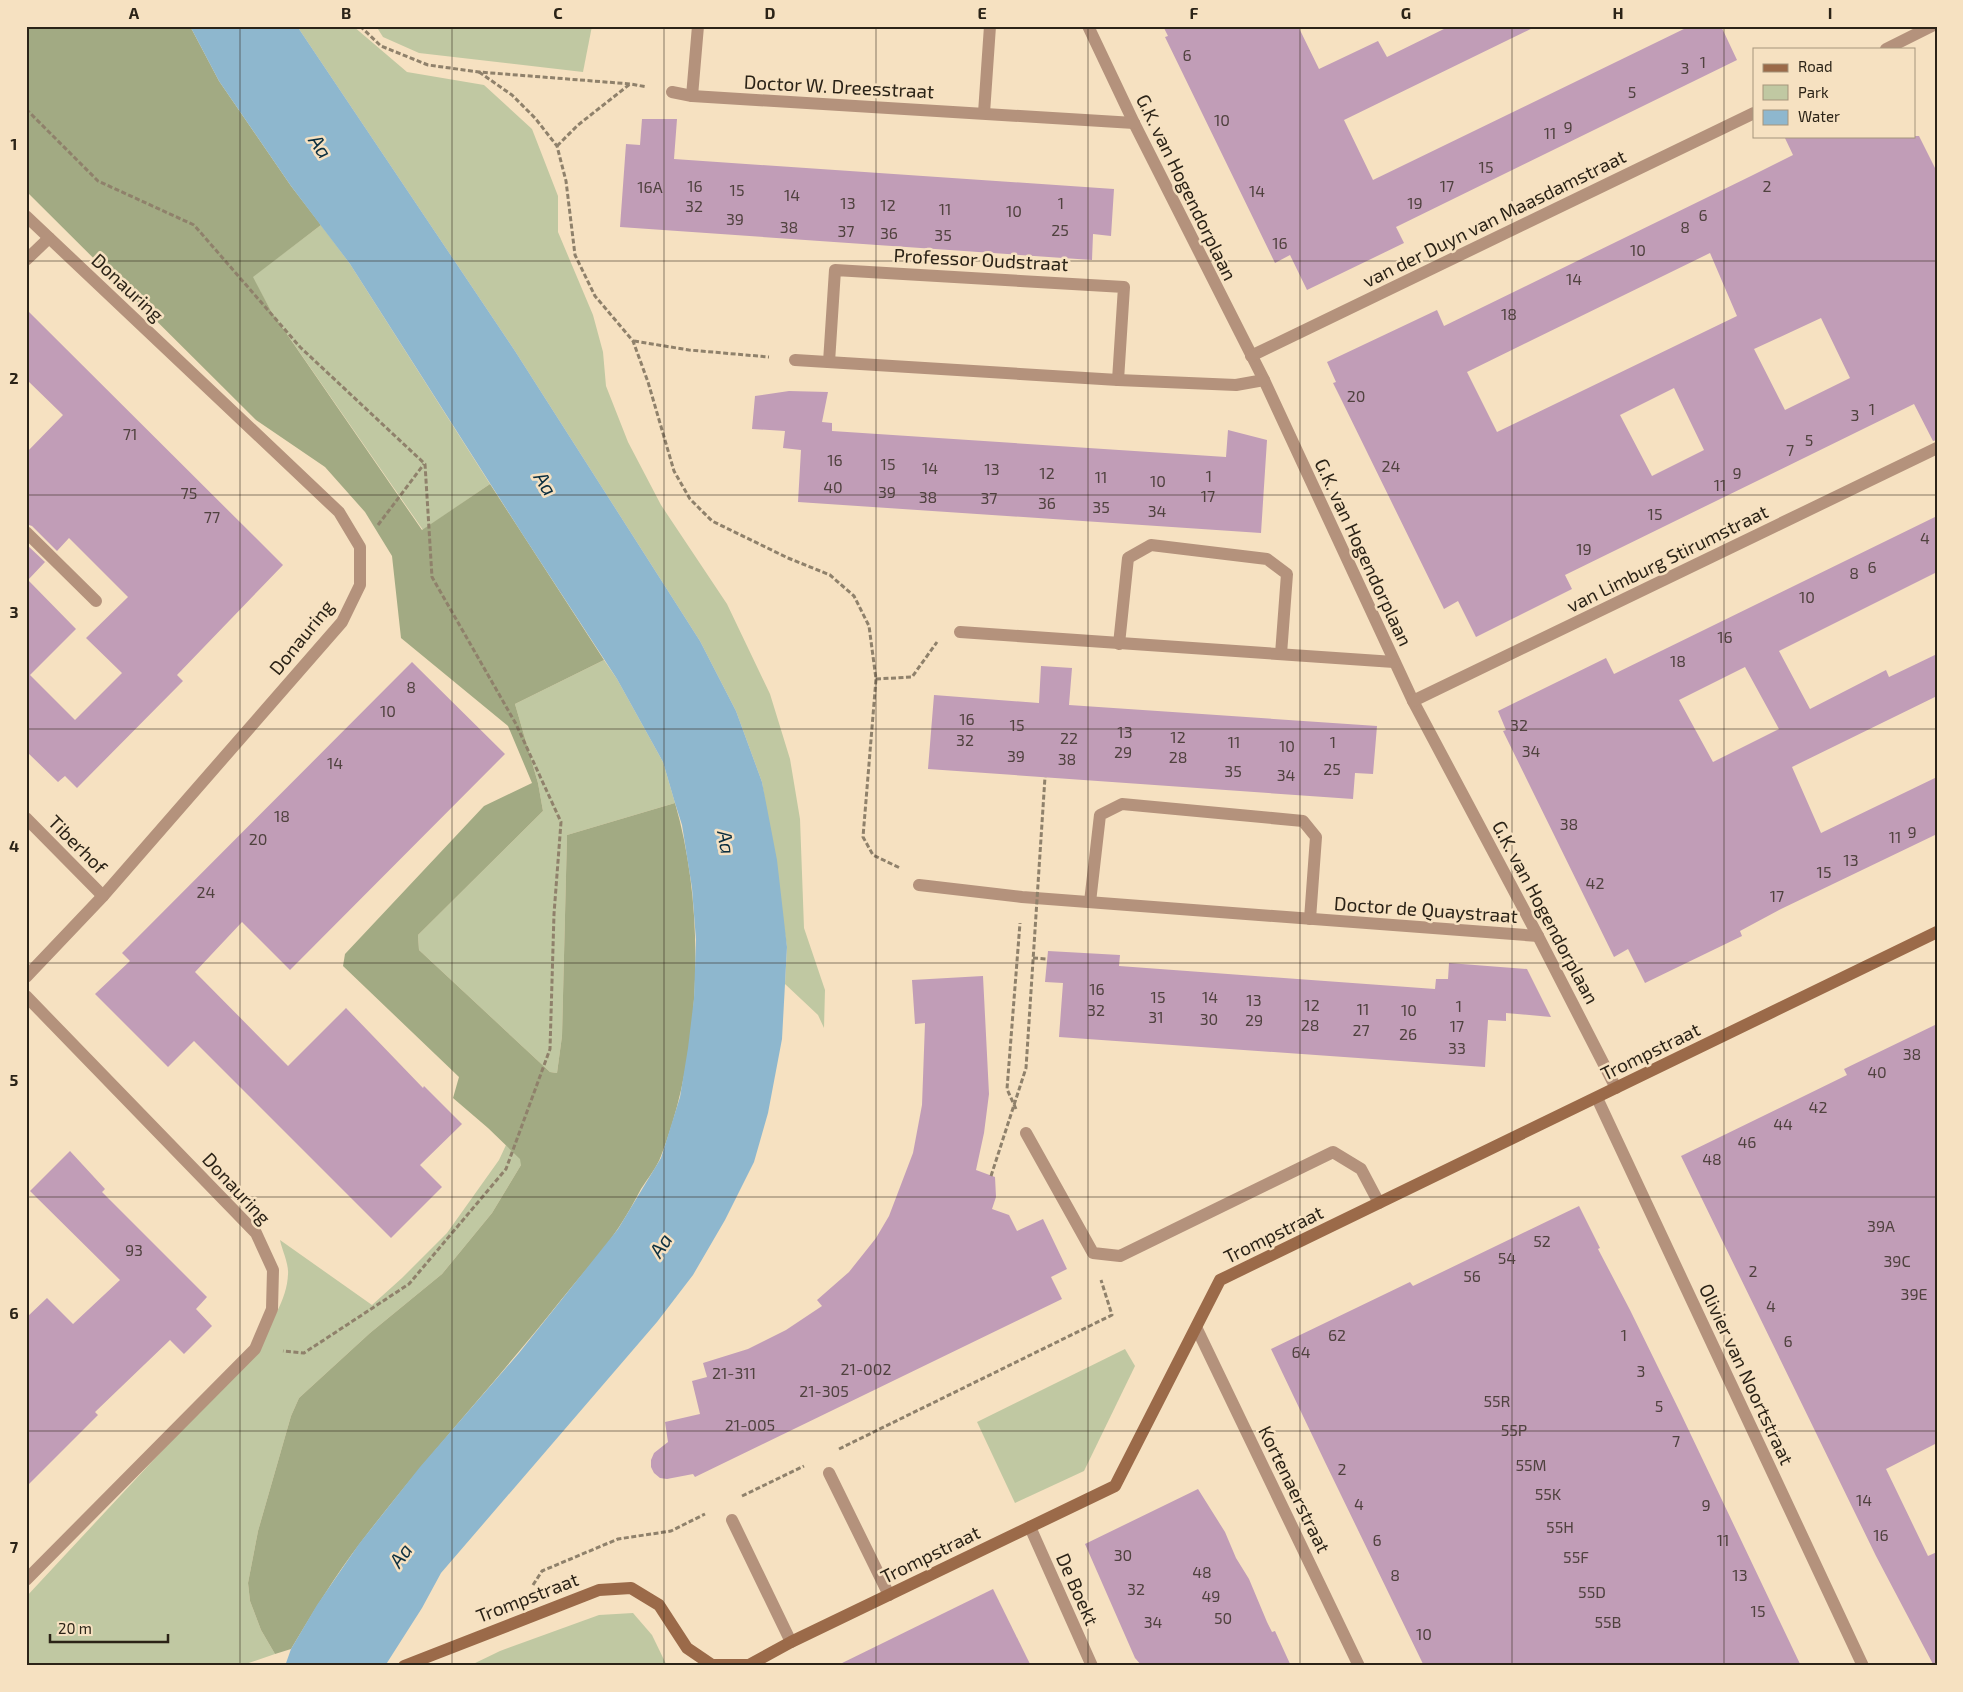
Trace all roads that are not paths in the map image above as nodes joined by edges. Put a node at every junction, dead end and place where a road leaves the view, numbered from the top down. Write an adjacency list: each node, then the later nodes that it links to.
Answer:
1 (698, 26): 7 (street)
2 (990, 26): 9 (street)
3 (1088, 26): 10 (street, G.K. van Hogendorplaan)
4 (1932, 26): 5 (street)
5 (1888, 48)
6 (672, 92): 7 (street, Doctor W. Dreesstraat)
7 (692, 96): 9 (street, Doctor W. Dreesstraat)
8 (1753, 112): 14 (street, van der Duyn van Maasdamstraat)
9 (984, 113): 10 (street, Doctor W. Dreesstraat)
10 (1134, 123): 14 (street, G.K. van Hogendorplaan)
11 (26, 216): 12 (street, Donauring)
12 (49, 238): 13 (street); 29 (street, Donauring)
13 (26, 260)
14 (1251, 356): 18 (street, G.K. van Hogendorplaan)
15 (795, 360): 16 (street)
16 (829, 362): 17 (street); 17 (street, Professor Oudstraat)
17 (1118, 380): 18 (street)
18 (1264, 380): 25 (street, G.K. van Hogendorplaan)
19 (1937, 448): 26 (street, van Limburg Stirumstraat)
20 (26, 532): 21 (street)
21 (96, 601)
22 (960, 632): 23 (street)
23 (1119, 644): 24 (street); 24 (street)
24 (1281, 654): 25 (street)
25 (1394, 662): 26 (street, G.K. van Hogendorplaan)
26 (1413, 702): 33 (street, G.K. van Hogendorplaan)
27 (26, 818): 29 (street, Tiberhof)
28 (919, 886): 30 (street, Doctor de Quaystraat)
29 (103, 896): 34 (street, Donauring)
30 (1090, 902): 31 (street, Doctor de Quaystraat); 31 (street, Doctor de Quaystraat)
31 (1310, 919): 33 (street, Doctor de Quaystraat)
32 (1937, 932): 36 (street, Trompstraat)
33 (1538, 936): 36 (street, G.K. van Hogendorplaan)
34 (26, 977)
35 (26, 996): 44 (street, Donauring)
36 (1616, 1088): 37 (street, Trompstraat)
37 (1597, 1098): 39 (street, Trompstraat); 51 (street, Olivier van Noortstraat)
38 (1026, 1133): 39 (street)
39 (1379, 1203): 40 (street, Trompstraat)
40 (1196, 1328): 43 (street, Trompstraat); 50 (street, Kortenaerstraat)
41 (829, 1473): 45 (street)
42 (732, 1520): 46 (street)
43 (1030, 1527): 45 (street, Trompstraat); 49 (street, De Boekt)
44 (26, 1580)
45 (889, 1595): 46 (street, Trompstraat)
46 (791, 1642): 47 (street, Trompstraat)
47 (712, 1665): 48 (street, Trompstraat)
48 (404, 1666)
49 (1092, 1666)
50 (1359, 1666)
51 (1864, 1666)

